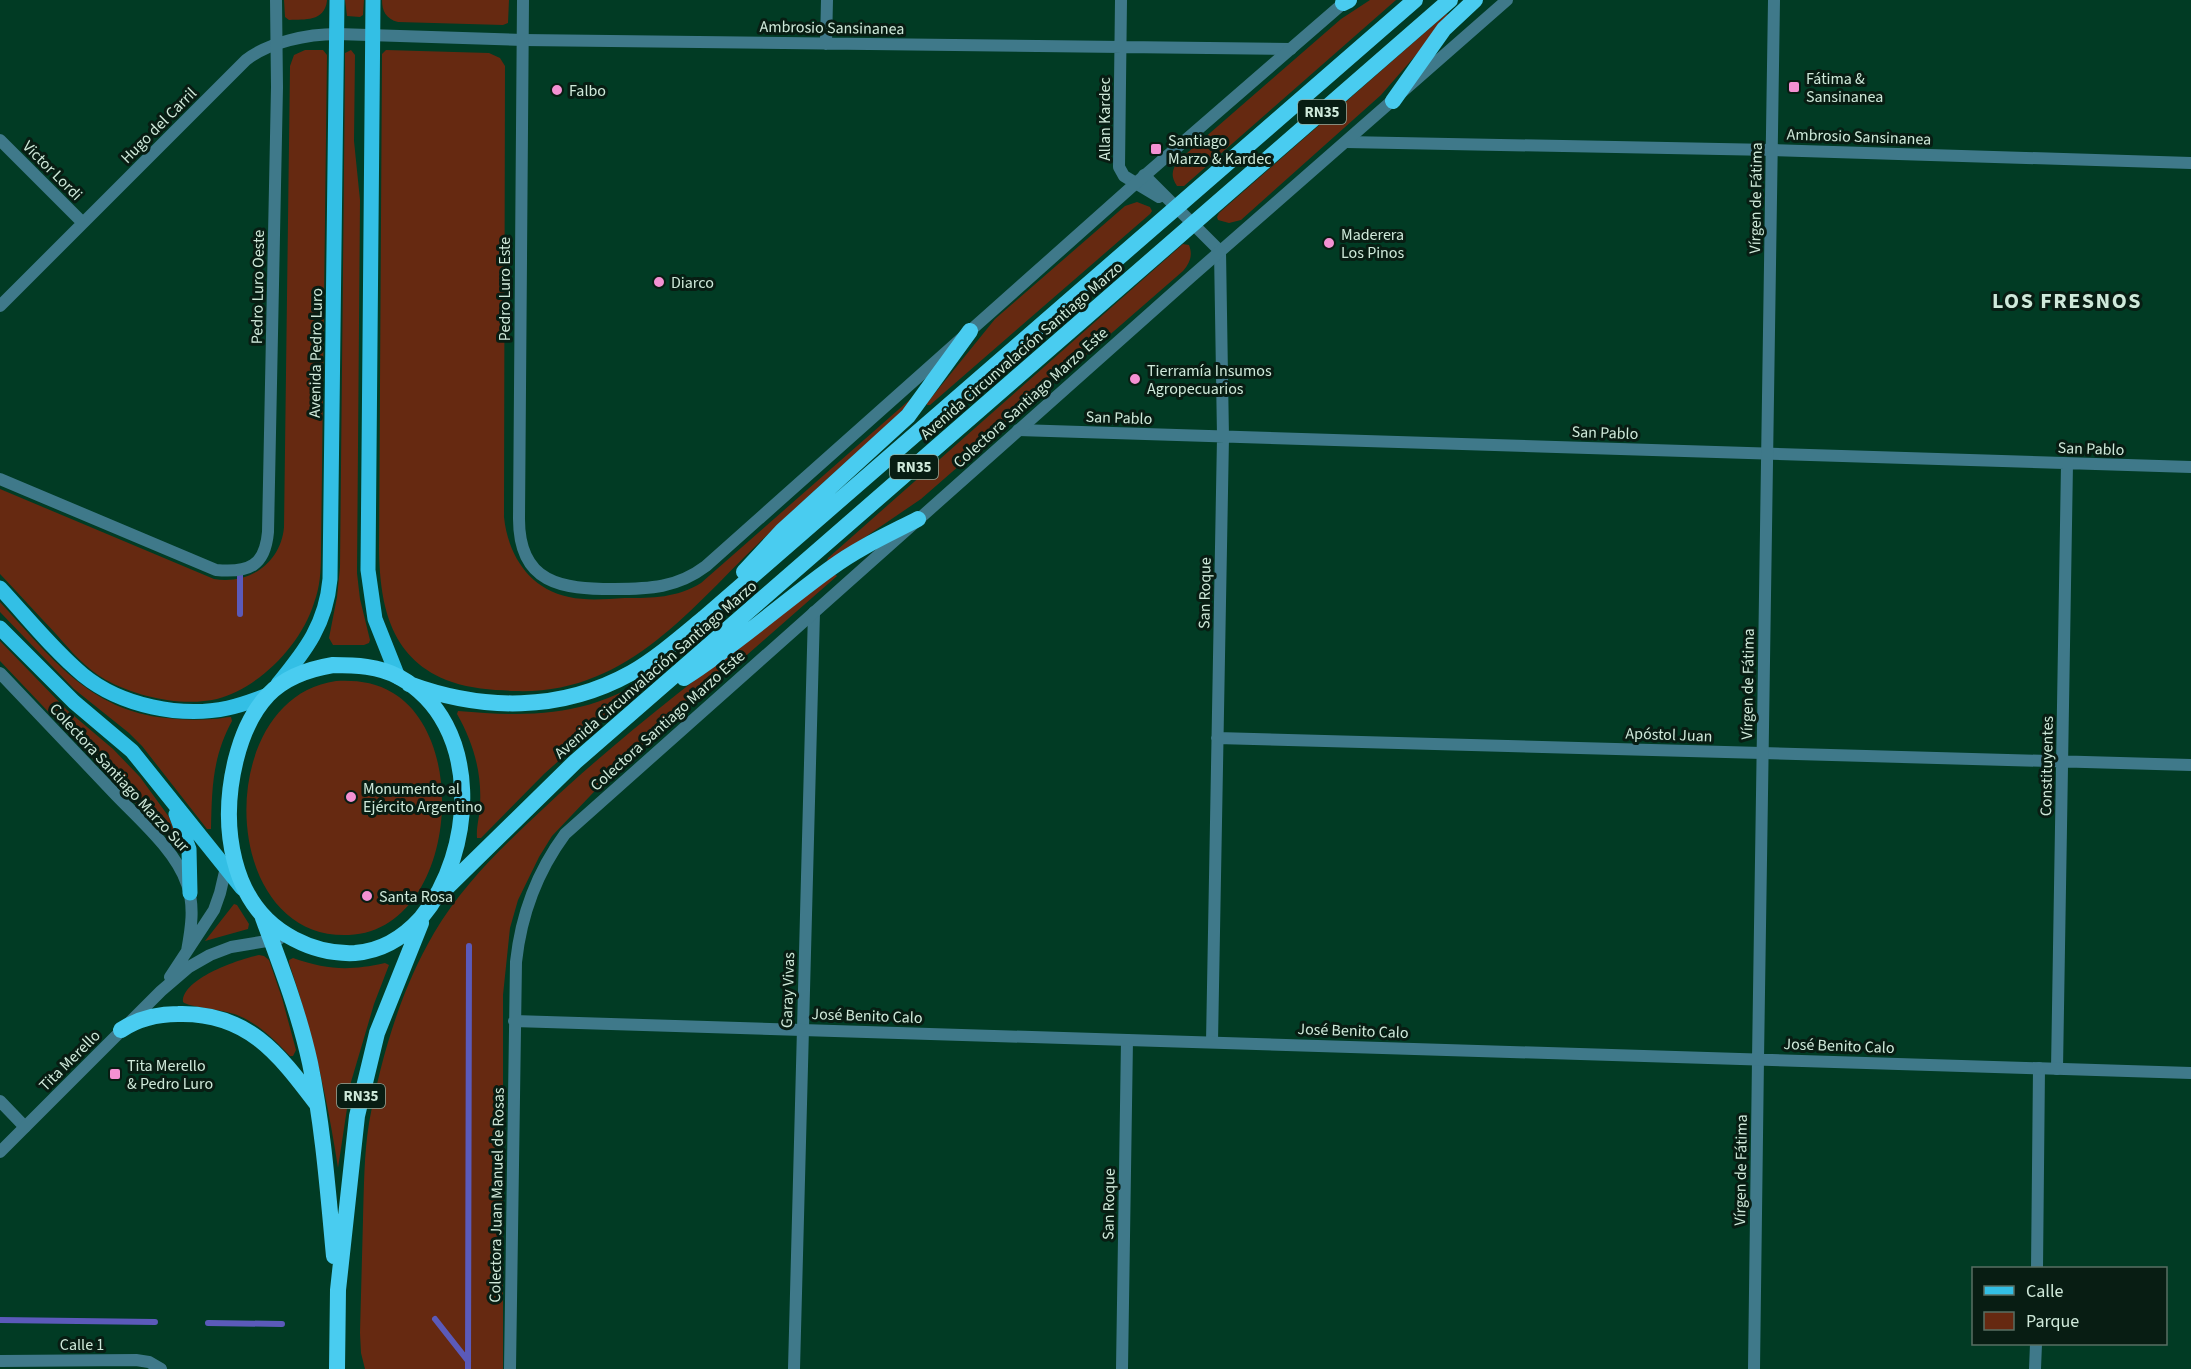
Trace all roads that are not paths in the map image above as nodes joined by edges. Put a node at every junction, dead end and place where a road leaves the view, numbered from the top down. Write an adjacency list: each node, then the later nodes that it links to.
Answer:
1 (276, 0): 17 (street, Pedro Luro Oeste)
2 (337, 0): 13 (main road, Avenida Pedro Luro)
3 (373, 0): 14 (main road)
4 (523, 0): 15 (street, Pedro Luro Este)
5 (827, 0): 16 (street)
6 (1121, 0): 18 (street, Allan Kardec)
7 (1414, 0): 26 (highway, Avenida Circunvalación Santiago Marzo / RN35)
8 (1450, 0): 28 (highway, Avenida Circunvalación Santiago Marzo / RN35)
9 (1475, 0): 20 (highway)
10 (1507, 0): 20 (street, Colectora Santiago Marzo Este)
11 (1774, 0): 23 (street, Vírgen de Fátima)
12 (1346, 1): 19 (street)
13 (337, 34): 14 (street, Hugo del Carril); 17 (street, Hugo del Carril); 45 (main road, Avenida Pedro Luro)
14 (373, 35): 15 (street, Ambrosio Sansinanea); 44 (main road)
15 (523, 40): 16 (street, Ambrosio Sansinanea); 31 (street, Pedro Luro Este)
16 (826, 44): 18 (street, Ambrosio Sansinanea)
17 (277, 45): 27 (street, Hugo del Carril); 37 (street, Pedro Luro Oeste)
18 (1120, 47): 19 (street, Ambrosio Sansinanea); 25 (street, Allan Kardec)
19 (1291, 49): 25 (street)
20 (1393, 101): 22 (street, Colectora Santiago Marzo Este)
21 (0, 140): 27 (street, Victor Lordi)
22 (1346, 142): 23 (street, Ambrosio Sansinanea); 29 (street, Colectora Santiago Marzo Este)
23 (1772, 150): 24 (street, Ambrosio Sansinanea); 34 (street, Vírgen de Fátima)
24 (2191, 163)
25 (1140, 179): 26 (street); 31 (street)
26 (1176, 208): 28 (street); 41 (highway, Avenida Circunvalación Santiago Marzo / RN35)
27 (83, 223): 30 (street, Hugo del Carril)
28 (1193, 224): 29 (street); 46 (highway, Avenida Circunvalación Santiago Marzo / RN35)
29 (1220, 251): 32 (street, Colectora Santiago Marzo Este); 33 (street, San Roque)
30 (0, 306)
31 (970, 331): 41 (highway)
32 (1018, 430): 33 (street, San Pablo); 38 (street, Colectora Santiago Marzo Este)
33 (1223, 437): 34 (street, San Pablo); 47 (street, San Roque)
34 (1767, 454): 35 (street, San Pablo); 48 (street, Vírgen de Fátima)
35 (2067, 464): 36 (street, San Pablo); 49 (street, Constituyentes)
36 (2191, 467)
37 (0, 479)
38 (918, 519): 40 (street, Colectora Santiago Marzo Este); 46 (highway)
39 (0, 588): 45 (main road)
40 (814, 612): 62 (street, Colectora Santiago Marzo Este); 63 (street, Garay Vivas)
41 (704, 618): 44 (highway, Avenida Circunvalación Santiago Marzo / RN35)
42 (0, 628): 51 (main road)
43 (0, 673): 54 (street, Colectora Santiago Marzo Sur)
44 (404, 680): 45 (highway, RN35); 56 (highway, RN35)
45 (271, 692): 52 (highway, RN35)
46 (636, 709): 56 (highway, Avenida Circunvalación Santiago Marzo / RN35)
47 (1217, 738): 48 (street, Apóstol Juan); 66 (street, San Roque)
48 (1763, 753): 49 (street, Apóstol Juan); 67 (street, Vírgen de Fátima)
49 (2062, 762): 50 (street, Apóstol Juan); 69 (street, Constituyentes)
50 (2191, 765)
51 (166, 792): 53 (main road); 54 (main road)
52 (231, 842): 53 (street, Tita Merello); 55 (highway, RN35)
53 (226, 868): 55 (main road); 60 (street, Tita Merello)
54 (190, 893): 60 (street, Colectora Santiago Marzo Sur)
55 (249, 897): 57 (highway, RN35)
56 (429, 906): 58 (highway, RN35); 76 (highway, RN35)
57 (262, 915): 58 (highway, RN35); 59 (highway, RN35)
58 (289, 937): 59 (street, Tita Merello)
59 (272, 940): 61 (street, Tita Merello); 72 (highway, RN35)
60 (187, 951): 61 (street, Tita Merello)
61 (160, 991): 64 (street, Tita Merello)
62 (514, 1021): 63 (street, José Benito Calo); 81 (street, Colectora Juan Manuel de Rosas)
63 (803, 1029): 65 (street, José Benito Calo); 82 (street, Garay Vivas)
64 (121, 1030): 72 (highway); 73 (street, Tita Merello)
65 (1127, 1040): 66 (street, José Benito Calo); 83 (street, San Roque)
66 (1212, 1042): 67 (street, José Benito Calo)
67 (1758, 1059): 68 (street, José Benito Calo); 84 (street, Vírgen de Fátima)
68 (2038, 1068): 69 (street, José Benito Calo); 75 (street)
69 (2057, 1069): 70 (street, José Benito Calo)
70 (2191, 1073)
71 (0, 1101): 73 (street)
72 (317, 1105): 76 (highway, RN35)
73 (25, 1127): 74 (street, Tita Merello)
74 (0, 1152)
75 (2037, 1267)
76 (338, 1290): 80 (highway, RN35)
77 (2036, 1345): 85 (street)
78 (0, 1361): 79 (street, Calle 1)
79 (161, 1369)
80 (337, 1369)
81 (510, 1369)
82 (794, 1369)
83 (1122, 1369)
84 (1754, 1369)
85 (2036, 1369)

